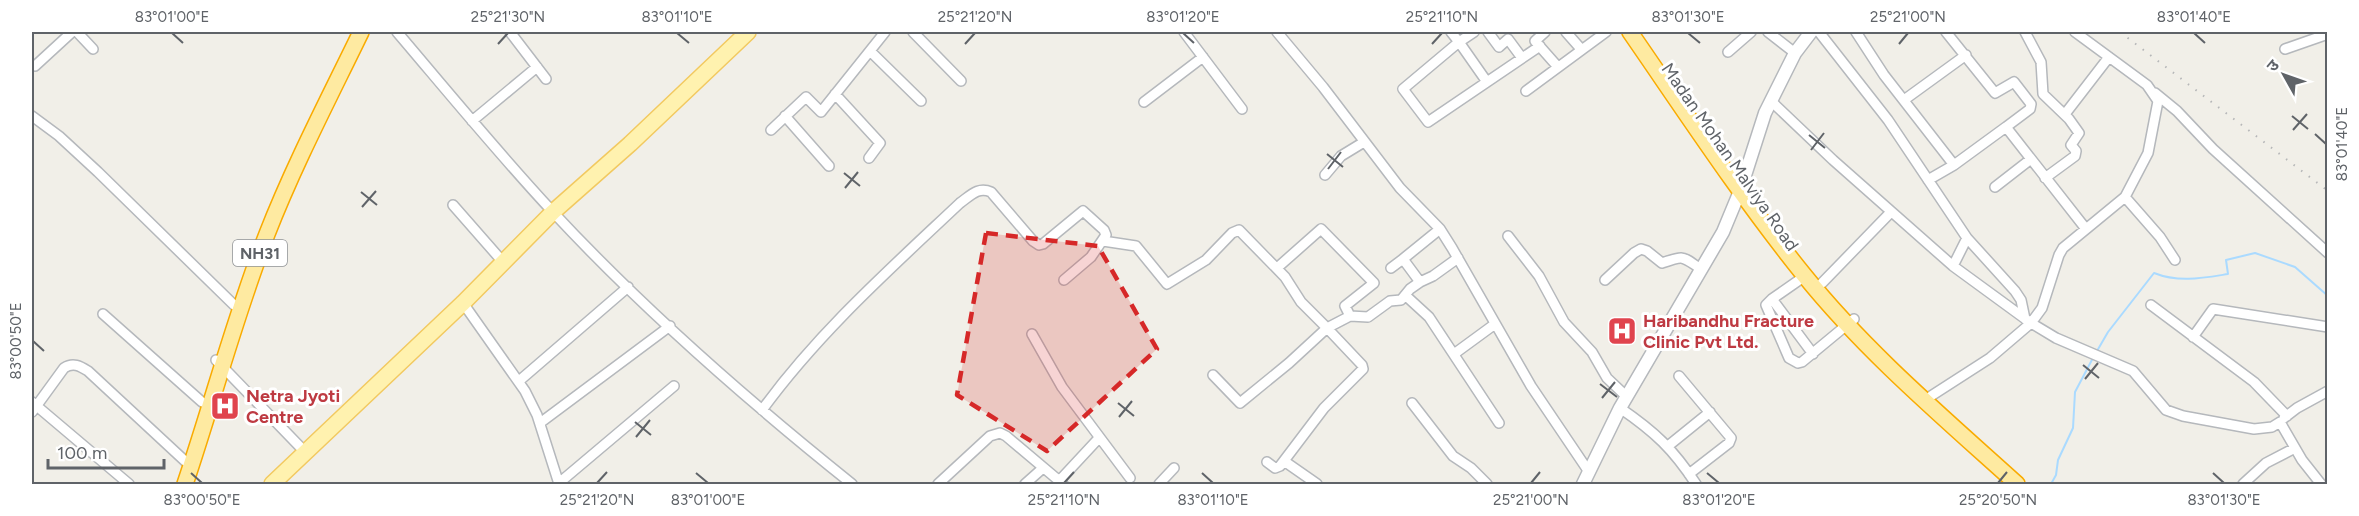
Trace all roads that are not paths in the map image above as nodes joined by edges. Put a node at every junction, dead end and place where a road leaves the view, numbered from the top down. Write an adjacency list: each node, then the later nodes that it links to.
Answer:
1 (72, 32): 41 (street)
2 (77, 32): 31 (street)
3 (352, 32): 98 (highway, NH31)
4 (361, 32): 112 (highway, NH31)
5 (397, 32): 58 (street)
6 (510, 32): 42 (street)
7 (748, 32): 73 (main road)
8 (885, 32): 34 (street)
9 (913, 32): 45 (street)
10 (1184, 32): 38 (street)
11 (1451, 32): 29 (street)
12 (1474, 32): 29 (street)
13 (1488, 32): 40 (street)
14 (1545, 32): 30 (street)
15 (1566, 32): 33 (street)
16 (1606, 32): 33 (street)
17 (1629, 32): 69 (highway)
18 (1641, 32): 69 (highway, Madan Mohan Malviya Road)
19 (1751, 32): 35 (street)
20 (1768, 32): 36 (street)
21 (1811, 32): 36 (street)
22 (1819, 32): 68 (street)
23 (1856, 32): 50 (street)
24 (1946, 32): 37 (street)
25 (2025, 32): 55 (street)
26 (2075, 32): 39 (street)
27 (1281, 33): 61 (street)
28 (2328, 34): 32 (street)
29 (1459, 42): 46 (street); 46 (street)
30 (1540, 46): 40 (street); 43 (street)
31 (93, 49)
32 (2285, 49)
33 (1581, 50): 43 (street)
34 (870, 51): 49 (street); 51 (street)
35 (1728, 51)
36 (1795, 53): 52 (street)
37 (1966, 55): 50 (street); 59 (street)
38 (1203, 57): 53 (street); 54 (street)
39 (2109, 57): 48 (street); 55 (street)
40 (1522, 58): 46 (street)
41 (35, 66)
42 (537, 67): 44 (street); 58 (street)
43 (1558, 67): 47 (street)
44 (546, 79)
45 (961, 81)
46 (1487, 82)
47 (1526, 91)
48 (2155, 93): 71 (street); 80 (street)
49 (835, 94): 57 (street); 62 (street)
50 (1904, 100): 64 (street)
51 (921, 101)
52 (1771, 101): 69 (street); 74 (street)
53 (1144, 102)
54 (1242, 109)
55 (2065, 114): 67 (street)
56 (32, 116): 98 (street)
57 (785, 116): 60 (street); 65 (street)
58 (472, 121): 73 (street)
59 (2006, 128): 63 (street); 64 (street)
60 (771, 130)
61 (1364, 142): 66 (street); 75 (street)
62 (869, 158)
63 (2031, 159): 67 (street); 70 (street)
64 (1954, 165): 68 (street)
65 (829, 166)
66 (1325, 175)
67 (2045, 178): 76 (street)
68 (1928, 180): 78 (street)
69 (1742, 186): 88 (street); 89 (highway, Madan Mohan Malviya Road); 93 (highway, Madan Mohan Malviya Road)
70 (1995, 187)
71 (2125, 197): 76 (street); 83 (street)
72 (453, 205): 84 (street)
73 (553, 212): 84 (main road); 94 (street)
74 (1891, 212): 85 (street); 93 (street)
75 (1440, 229): 81 (street); 82 (street)
76 (2086, 229): 103 (street)
77 (1508, 236): 119 (street)
78 (1967, 238): 85 (street); 103 (street)
79 (1103, 241): 86 (street); 90 (street); 124 (street)
80 (2328, 252)
81 (1403, 258): 87 (street); 92 (street)
82 (1458, 258): 92 (street); 104 (street)
83 (2175, 260)
84 (503, 262): 97 (main road)
85 (1953, 266): 103 (street)
86 (1277, 268): 101 (street); 107 (street)
87 (1391, 268)
88 (1701, 269): 91 (street); 119 (street)
89 (1805, 276): 96 (street); 102 (highway, Madan Mohan Malviya Road)
90 (1064, 280)
91 (1605, 280)
92 (1420, 282): 95 (street)
93 (1822, 283): 102 (highway, Madan Mohan Malviya Road)
94 (628, 287): 105 (street); 115 (street)
95 (1405, 295): 101 (street); 110 (street)
96 (1772, 299): 111 (street); 111 (street)
97 (463, 303): 115 (street); 132 (main road)
98 (234, 305): 112 (highway, NH31)
99 (2151, 305): 109 (street)
100 (103, 315): 120 (street)
101 (1350, 316): 107 (street)
102 (1851, 321): 111 (street); 118 (highway, Madan Mohan Malviya Road); 141 (highway, Madan Mohan Malviya Road)
103 (2028, 321): 118 (street); 126 (street)
104 (1495, 324): 110 (street); 140 (street)
105 (670, 326): 124 (street); 127 (street)
106 (2328, 327): 109 (street)
107 (1327, 328): 113 (street); 133 (street)
108 (1032, 334): 129 (street)
109 (2193, 337): 126 (street)
110 (1454, 354): 128 (street)
111 (1813, 354)
112 (219, 363): 120 (highway, NH31); 132 (street); 146 (highway, NH31)
113 (1213, 375)
114 (1679, 376): 125 (street)
115 (519, 381): 127 (street)
116 (674, 386): 148 (street)
117 (2328, 391): 126 (street)
118 (1931, 396): 155 (highway, Madan Mohan Malviya Road)
119 (1627, 397): 123 (street)
120 (202, 402): 134 (highway, NH31)
121 (1412, 403): 153 (street)
122 (33, 407): 134 (street); 144 (street)
123 (1620, 408): 130 (street); 140 (street)
124 (762, 410): 149 (street)
125 (1710, 412): 130 (street); 138 (street)
126 (2283, 419): 131 (street)
127 (540, 423): 148 (street)
128 (1499, 423)
129 (1099, 438): 139 (street); 142 (street)
130 (1668, 446): 138 (street)
131 (2295, 448): 156 (street); 157 (street)
132 (306, 453): 147 (main road)
133 (1284, 460): 135 (street); 152 (street)
134 (185, 461): 145 (highway, NH31)
135 (1267, 462)
136 (1043, 468): 142 (street); 150 (street); 151 (street)
137 (1174, 468): 143 (street)
138 (1689, 474): 154 (street)
139 (1130, 478)
140 (1586, 480)
141 (2008, 482)
142 (1061, 483)
143 (1164, 483)
144 (129, 484)
145 (177, 484)
146 (185, 484)
147 (272, 484)
148 (559, 484)
149 (852, 484)
150 (938, 484)
151 (1025, 484)
152 (1317, 484)
153 (1487, 484)
154 (1696, 484)
155 (2025, 484)
156 (2243, 484)
157 (2320, 484)

